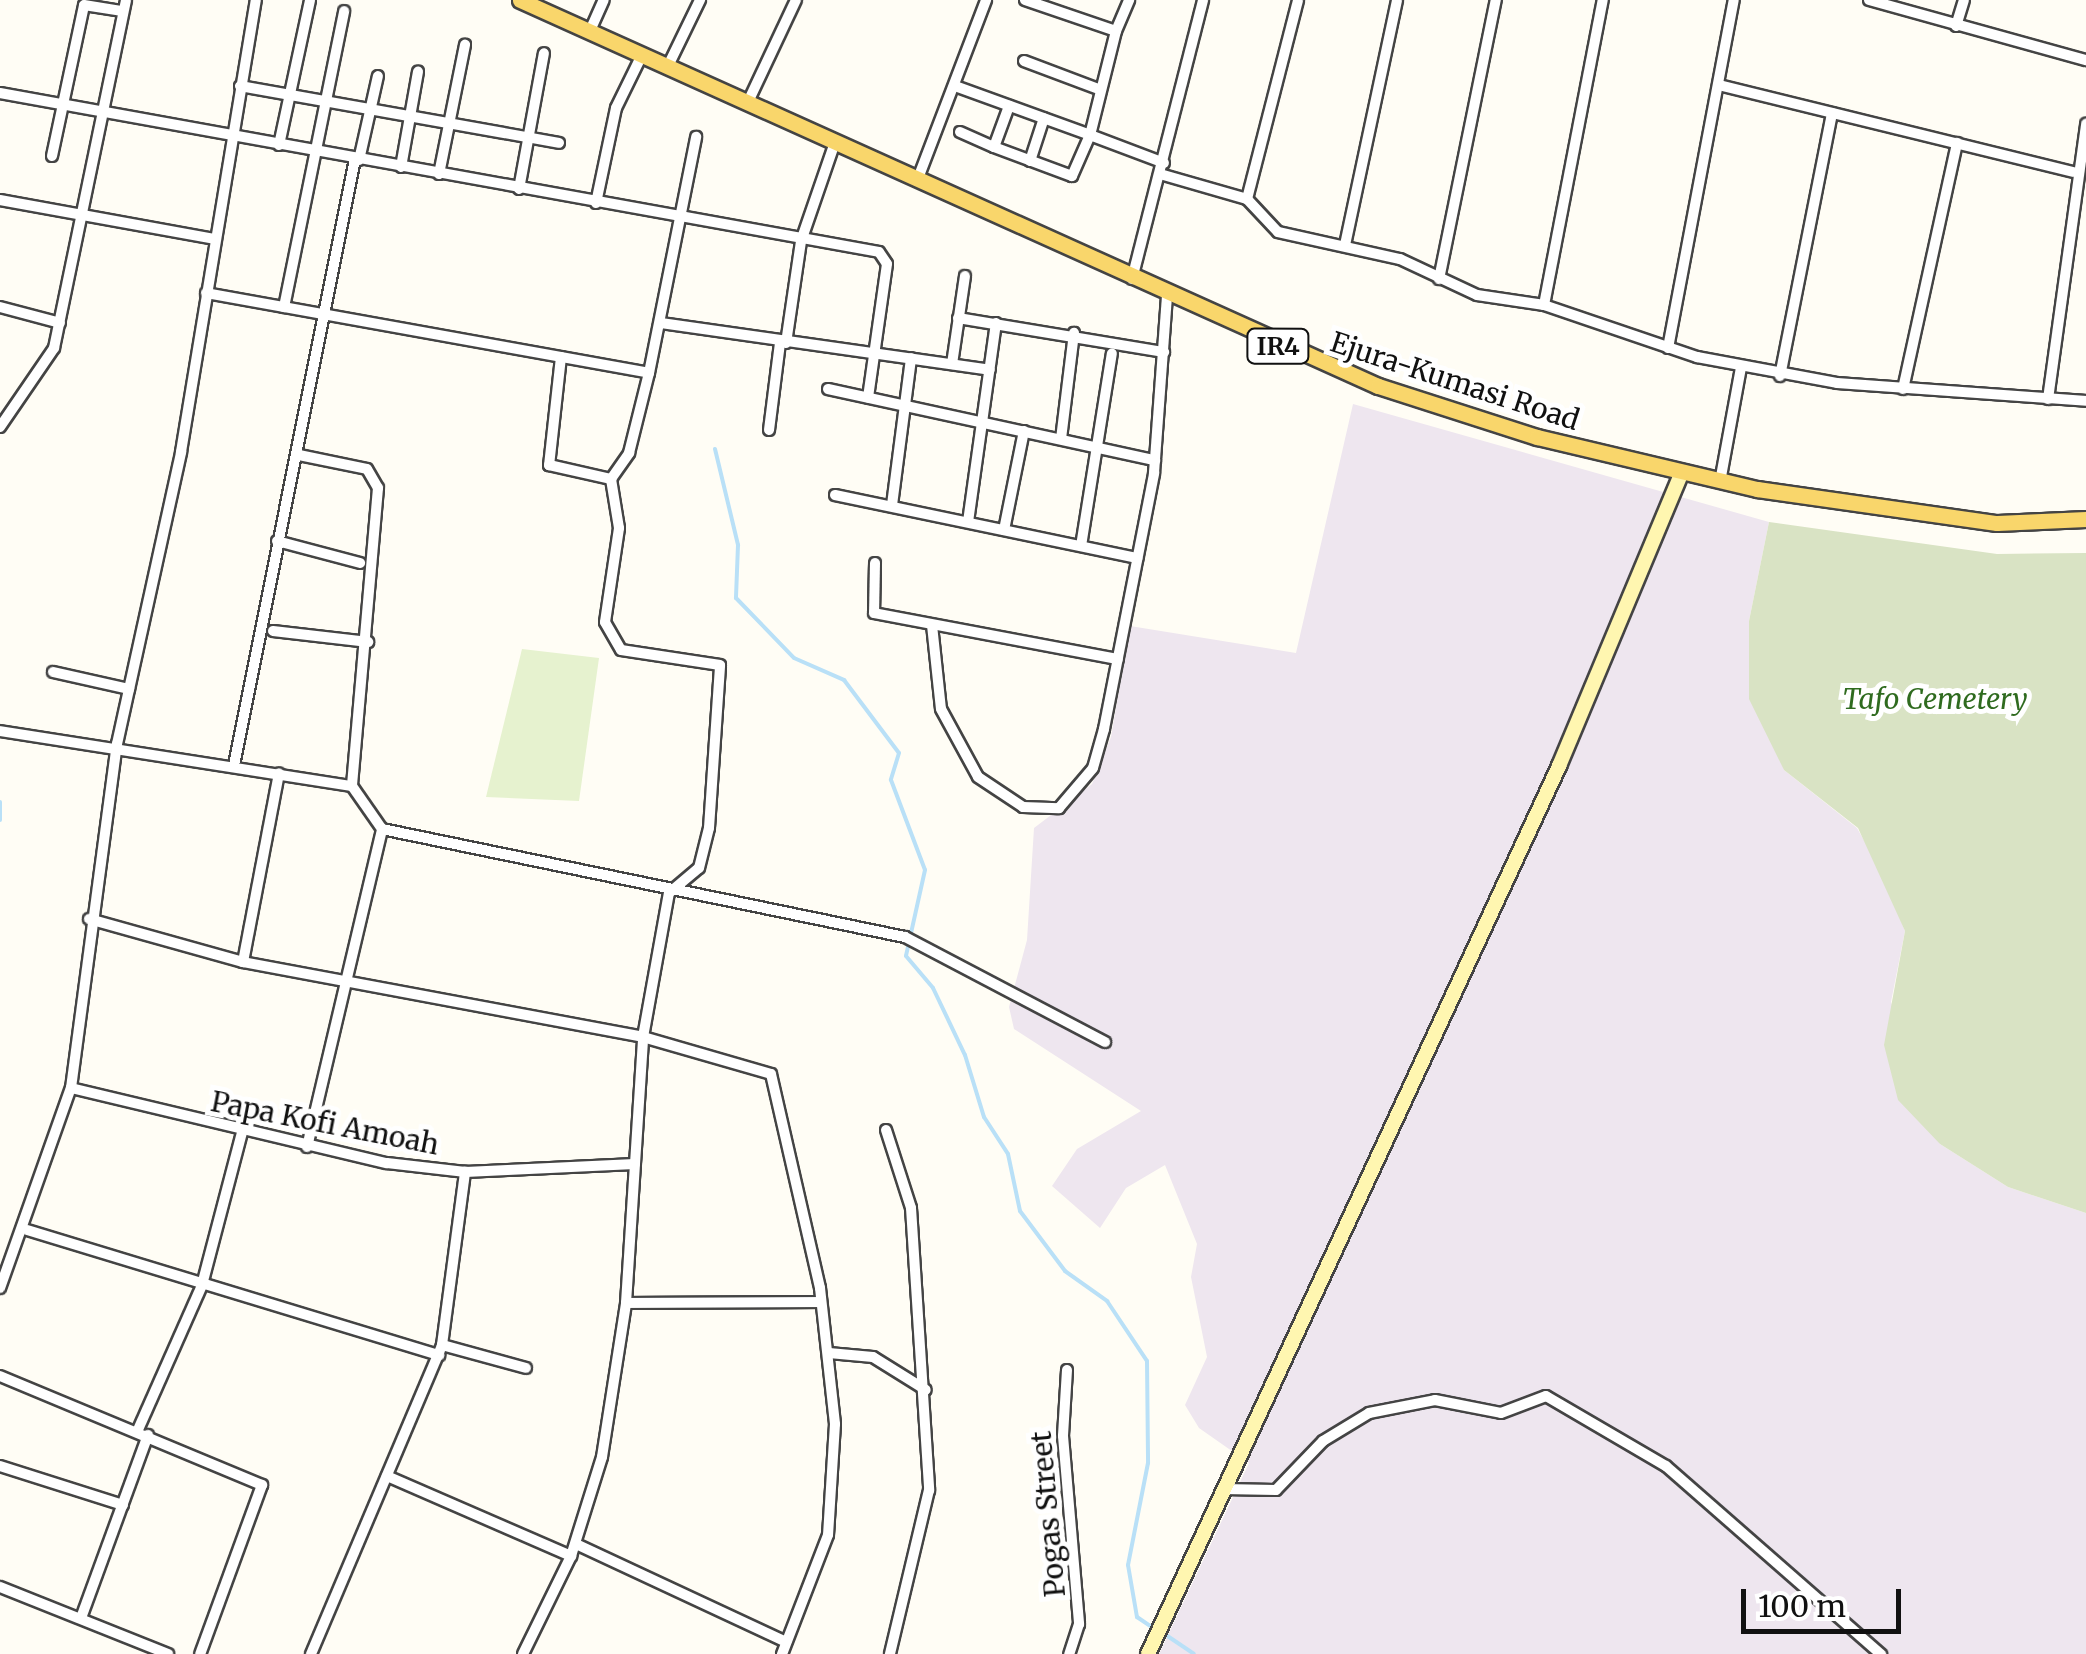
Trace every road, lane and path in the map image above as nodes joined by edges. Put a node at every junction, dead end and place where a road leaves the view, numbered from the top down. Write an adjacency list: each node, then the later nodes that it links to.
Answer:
1 (256, 0): 33 (street)
2 (310, 0): 36 (street)
3 (520, 0): 19 (main road, Ejura-Kumasi Road / IR4)
4 (604, 0): 23 (street)
5 (700, 0): 29 (street)
6 (796, 0): 40 (street)
7 (986, 0): 34 (street)
8 (1025, 0): 22 (street)
9 (1130, 0): 22 (street)
10 (1204, 0): 64 (street)
11 (1298, 0): 69 (street)
12 (1397, 0): 76 (street)
13 (1496, 0): 79 (street)
14 (1603, 0): 82 (street)
15 (1734, 0): 32 (street)
16 (1869, 0): 21 (street)
17 (1964, 0): 21 (street)
18 (124, 6): 39 (street); 43 (street)
19 (549, 6): 23 (main road, Ejura-Kumasi Road / IR4)
20 (344, 11): 38 (street)
21 (1956, 26): 28 (street)
22 (1116, 31): 35 (street)
23 (589, 32): 26 (main road, Ejura-Kumasi Road / IR4)
24 (465, 45): 47 (street)
25 (544, 53): 52 (street)
26 (641, 57): 29 (main road, Ejura-Kumasi Road / IR4); 71 (street)
27 (1024, 60): 35 (street)
28 (2086, 60)
29 (666, 69): 40 (main road, Ejura-Kumasi Road / IR4)
30 (418, 72): 45 (street)
31 (378, 76): 42 (street)
32 (1720, 85): 44 (street); 92 (street)
33 (240, 86): 36 (street); 51 (street)
34 (955, 86): 41 (street); 67 (street)
35 (1101, 90): 50 (street)
36 (290, 93): 38 (street); 54 (street)
37 (0, 94): 39 (street)
38 (327, 100): 42 (street); 59 (street)
39 (62, 104): 43 (street); 60 (street)
40 (746, 105): 57 (main road, Ejura-Kumasi Road / IR4)
41 (1009, 106): 46 (street); 58 (street)
42 (370, 107): 45 (street); 61 (street)
43 (103, 113): 51 (street); 72 (street)
44 (1832, 113): 56 (street); 102 (street)
45 (412, 115): 47 (street); 63 (street)
46 (1044, 118): 50 (street); 62 (street)
47 (451, 122): 52 (street); 66 (street)
48 (2086, 124): 65 (street)
49 (960, 132): 58 (street)
50 (1090, 135): 62 (street); 64 (street)
51 (230, 136): 54 (street); 74 (street)
52 (526, 136): 55 (street); 68 (street)
53 (696, 137): 73 (street)
54 (279, 144): 59 (street)
55 (559, 144)
56 (1957, 144): 65 (street); 104 (street)
57 (834, 145): 67 (main road, Ejura-Kumasi Road / IR4); 75 (street)
58 (994, 147): 62 (street)
59 (316, 152): 61 (street); 83 (street)
60 (52, 156)
61 (357, 160): 63 (street); 85 (street)
62 (1030, 161)
63 (400, 167): 66 (street)
64 (1162, 169): 69 (street); 78 (street)
65 (2073, 172): 106 (street)
66 (439, 174): 68 (street)
67 (917, 182): 78 (main road, Ejura-Kumasi Road / IR4)
68 (519, 189): 71 (street)
69 (1247, 199): 76 (street)
70 (0, 200): 72 (street)
71 (596, 203): 73 (street)
72 (83, 216): 74 (street); 87 (street)
73 (681, 218): 75 (street); 88 (street)
74 (215, 239): 80 (street)
75 (802, 240): 91 (street); 95 (street)
76 (1345, 245): 79 (street)
77 (965, 276): 86 (street)
78 (1132, 280): 81 (main road, Ejura-Kumasi Road / IR4)
79 (1438, 280): 82 (street)
80 (206, 293): 83 (street); 135 (street)
81 (1167, 296): 93 (street); 117 (main road, Ejura-Kumasi Road / IR4)
82 (1544, 304): 92 (street)
83 (284, 306): 85 (street)
84 (0, 307): 87 (street)
85 (326, 316): 96 (street); 115 (street)
86 (958, 318): 89 (street); 98 (street)
87 (60, 323): 110 (street)
88 (661, 323): 91 (street); 101 (street)
89 (996, 324): 90 (street); 100 (street)
90 (1074, 333): 93 (street); 113 (street)
91 (783, 343): 95 (street); 111 (street)
92 (1668, 348): 99 (street)
93 (1164, 352): 116 (street)
94 (1112, 353): 114 (street)
95 (874, 355): 97 (street); 105 (street)
96 (561, 357): 101 (street); 118 (street)
97 (911, 358): 98 (street); 108 (street)
98 (952, 364): 100 (street)
99 (1741, 368): 102 (street); 119 (street)
100 (990, 370): 109 (street)
101 (649, 374): 118 (street)
102 (1780, 376): 104 (street)
103 (828, 389): 105 (street)
104 (1903, 389): 106 (street)
105 (868, 398): 108 (street)
106 (2048, 399): 107 (street)
107 (2086, 402)
108 (904, 406): 109 (street); 121 (street)
109 (982, 422): 112 (street); 123 (street)
110 (0, 428)
111 (769, 430)
112 (1024, 431): 113 (street); 124 (street)
113 (1061, 439): 114 (street)
114 (1096, 446): 116 (street); 126 (street)
115 (299, 455): 125 (street); 132 (street)
116 (1155, 460): 127 (street)
117 (1681, 474): 119 (main road, Ejura-Kumasi Road / IR4); 168 (street)
118 (611, 479): 142 (street)
119 (1720, 482): 122 (main road, Ejura-Kumasi Road / IR4)
120 (834, 495): 121 (street)
121 (892, 505): 123 (street)
122 (2086, 520)
123 (968, 522): 124 (street)
124 (1004, 530): 126 (street)
125 (277, 541): 128 (street); 138 (street)
126 (1081, 546): 127 (street)
127 (1137, 558): 133 (street)
128 (360, 563)
129 (875, 563): 130 (street)
130 (932, 625): 133 (street); 133 (street)
131 (273, 631): 132 (street)
132 (368, 642): 140 (street)
133 (1118, 659)
134 (53, 672): 135 (street)
135 (129, 689): 137 (street)
136 (0, 730): 137 (street)
137 (117, 744): 138 (street); 143 (street)
138 (234, 765): 139 (street)
139 (279, 773): 140 (street); 144 (street)
140 (352, 786): 141 (street)
141 (382, 829): 142 (street); 145 (street)
142 (669, 893): 146 (street); 147 (street)
143 (88, 920): 144 (street); 148 (street)
144 (243, 962): 145 (street)
145 (350, 984): 146 (street); 151 (street)
146 (643, 1037): 152 (street); 157 (street)
147 (1105, 1042)
148 (71, 1088): 150 (street, Papa Kofi Amoah); 154 (street)
149 (886, 1130): 164 (street)
150 (242, 1132): 151 (street, Papa Kofi Amoah); 155 (street)
151 (307, 1147): 153 (street, Papa Kofi Amoah)
152 (635, 1164): 153 (street, Papa Kofi Amoah); 158 (street)
153 (465, 1172): 159 (street)
154 (27, 1230): 155 (street); 156 (street)
155 (202, 1285): 159 (street); 165 (street)
156 (0, 1288)
157 (821, 1302): 158 (street); 160 (street)
158 (626, 1303): 170 (street)
159 (440, 1350): 161 (street); 167 (street)
160 (829, 1353): 164 (street); 174 (street)
161 (526, 1368)
162 (1067, 1370): 181 (street, Pogas Street)
163 (0, 1376): 165 (street)
164 (926, 1390): 180 (street)
165 (142, 1434): 169 (street); 177 (street)
166 (0, 1466): 169 (street)
167 (387, 1476): 171 (street); 178 (street)
168 (1223, 1488): 175 (street); 182 (street)
169 (122, 1505): 173 (street)
170 (576, 1544): 171 (street); 174 (street)
171 (571, 1556): 179 (street)
172 (0, 1586): 173 (street)
173 (82, 1618): 176 (street)
174 (784, 1648)
175 (1150, 1649)
176 (168, 1654)
177 (200, 1654)
178 (311, 1654)
179 (523, 1654)
180 (890, 1654)
181 (1069, 1654)
182 (1881, 1654)

